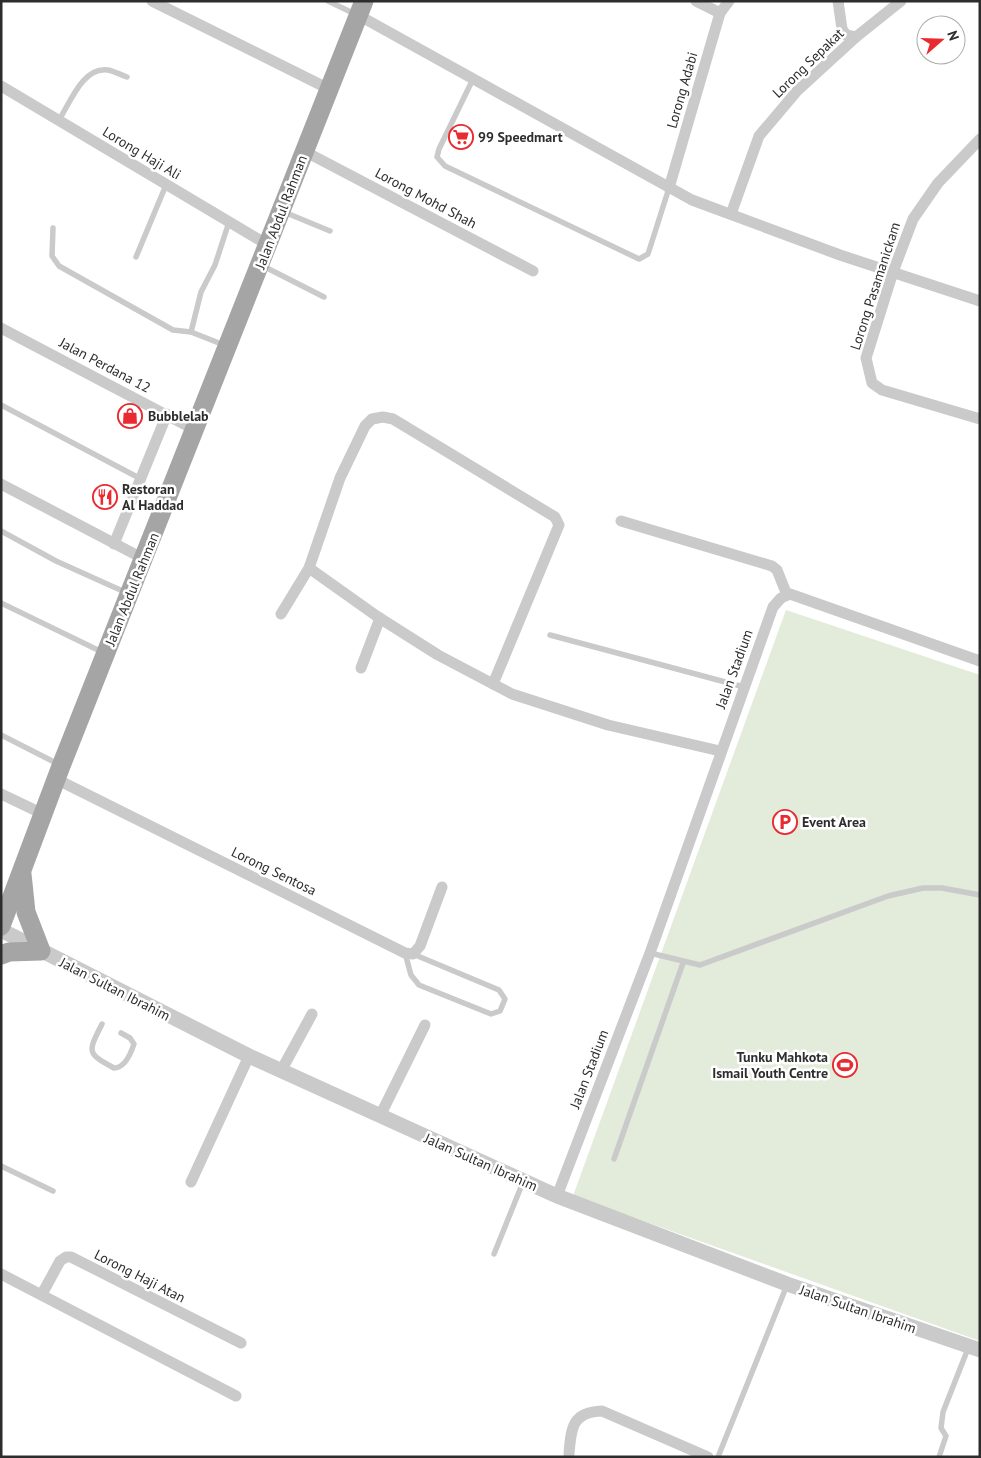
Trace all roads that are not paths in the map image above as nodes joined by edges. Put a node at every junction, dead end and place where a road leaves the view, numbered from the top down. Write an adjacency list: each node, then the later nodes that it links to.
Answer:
1 (152, 1): 13 (street)
2 (328, 1): 7 (lane)
3 (696, 1): 8 (street)
4 (729, 1): 8 (street, Lorong Adabi)
5 (838, 1): 9 (street)
6 (901, 1): 9 (street, Lorong Sepakat)
7 (361, 8): 11 (street); 13 (main road, Jalan Abdul Rahman)
8 (720, 13): 18 (street, Lorong Adabi)
9 (856, 37): 20 (street, Lorong Sepakat)
10 (127, 77): 14 (lane)
11 (473, 79): 18 (street); 18 (lane)
12 (1, 86): 14 (street, Lorong Haji Ali)
13 (329, 89): 16 (main road, Jalan Abdul Rahman)
14 (59, 120): 17 (street, Lorong Haji Ali)
15 (980, 139): 28 (street, Lorong Pasamanickam)
16 (304, 151): 19 (main road, Jalan Abdul Rahman); 27 (street, Lorong Mohd Shah)
17 (166, 184): 21 (street, Lorong Haji Ali); 25 (lane)
18 (669, 188): 20 (street)
19 (281, 211): 23 (lane); 24 (main road, Jalan Abdul Rahman)
20 (731, 214): 28 (street)
21 (229, 222): 24 (street, Lorong Haji Ali); 32 (lane)
22 (53, 228): 32 (lane)
23 (330, 232)
24 (268, 245): 26 (main road, Jalan Abdul Rahman)
25 (136, 256)
26 (260, 264): 29 (lane); 33 (main road, Jalan Abdul Rahman)
27 (532, 271)
28 (892, 272): 30 (street); 36 (street, Lorong Pasamanickam)
29 (324, 298)
30 (980, 301)
31 (1, 328): 35 (street, Jalan Perdana 12)
32 (191, 332): 33 (lane)
33 (228, 346): 37 (main road, Jalan Abdul Rahman)
34 (1, 405): 38 (lane)
35 (167, 414): 37 (street, Jalan Perdana 12); 38 (street)
36 (980, 419)
37 (195, 430): 43 (main road, Jalan Abdul Rahman)
38 (141, 479): 42 (street)
39 (1, 484): 42 (street)
40 (621, 521): 46 (street)
41 (1, 531): 45 (lane)
42 (114, 544): 43 (street)
43 (144, 559): 45 (main road, Jalan Abdul Rahman)
44 (309, 568): 48 (street); 49 (street); 54 (street)
45 (130, 594): 51 (main road, Jalan Abdul Rahman)
46 (787, 595): 52 (street); 55 (street, Jalan Stadium)
47 (1, 603): 51 (lane)
48 (281, 614)
49 (380, 618): 53 (street); 54 (street)
50 (550, 635): 55 (lane)
51 (106, 654): 58 (main road, Jalan Abdul Rahman)
52 (980, 661)
53 (361, 668)
54 (493, 684): 57 (street)
55 (744, 687): 57 (street, Jalan Stadium)
56 (1, 735): 58 (lane)
57 (720, 751): 68 (street, Jalan Stadium)
58 (59, 773): 60 (main road, Jalan Abdul Rahman); 69 (street, Lorong Sentosa)
59 (1, 794): 60 (street)
60 (43, 814): 61 (main road, Jalan Abdul Rahman)
61 (22, 871): 63 (main road); 65 (main road, Jalan Abdul Rahman); 67 (main road)
62 (442, 887): 69 (street)
63 (1, 892)
64 (980, 895): 71 (lane)
65 (1, 926)
66 (1, 930): 67 (street, Jalan Sultan Ibrahim)
67 (41, 951): 70 (main road); 76 (street, Jalan Sultan Ibrahim)
68 (650, 953): 71 (lane); 84 (street, Jalan Stadium)
69 (409, 954): 69 (lane)
70 (1, 955)
71 (683, 963): 79 (lane)
72 (312, 1014): 77 (street)
73 (102, 1024): 75 (lane)
74 (425, 1026): 78 (street)
75 (121, 1033)
76 (249, 1056): 77 (street, Jalan Sultan Ibrahim); 82 (street)
77 (281, 1071): 78 (street, Jalan Sultan Ibrahim)
78 (380, 1116): 81 (street, Jalan Sultan Ibrahim)
79 (614, 1159)
80 (1, 1166): 83 (lane)
81 (524, 1181): 84 (street, Jalan Sultan Ibrahim); 85 (lane)
82 (191, 1182)
83 (53, 1191)
84 (557, 1196): 87 (street, Jalan Sultan Ibrahim)
85 (494, 1254)
86 (1, 1274): 88 (street)
87 (787, 1284): 90 (street, Jalan Sultan Ibrahim); 94 (lane)
88 (42, 1294): 89 (street, Lorong Haji Atan); 91 (street)
89 (241, 1343)
90 (974, 1348): 95 (lane)
91 (236, 1396)
92 (569, 1454): 93 (street)
93 (708, 1457)
94 (718, 1457)
95 (939, 1457)

